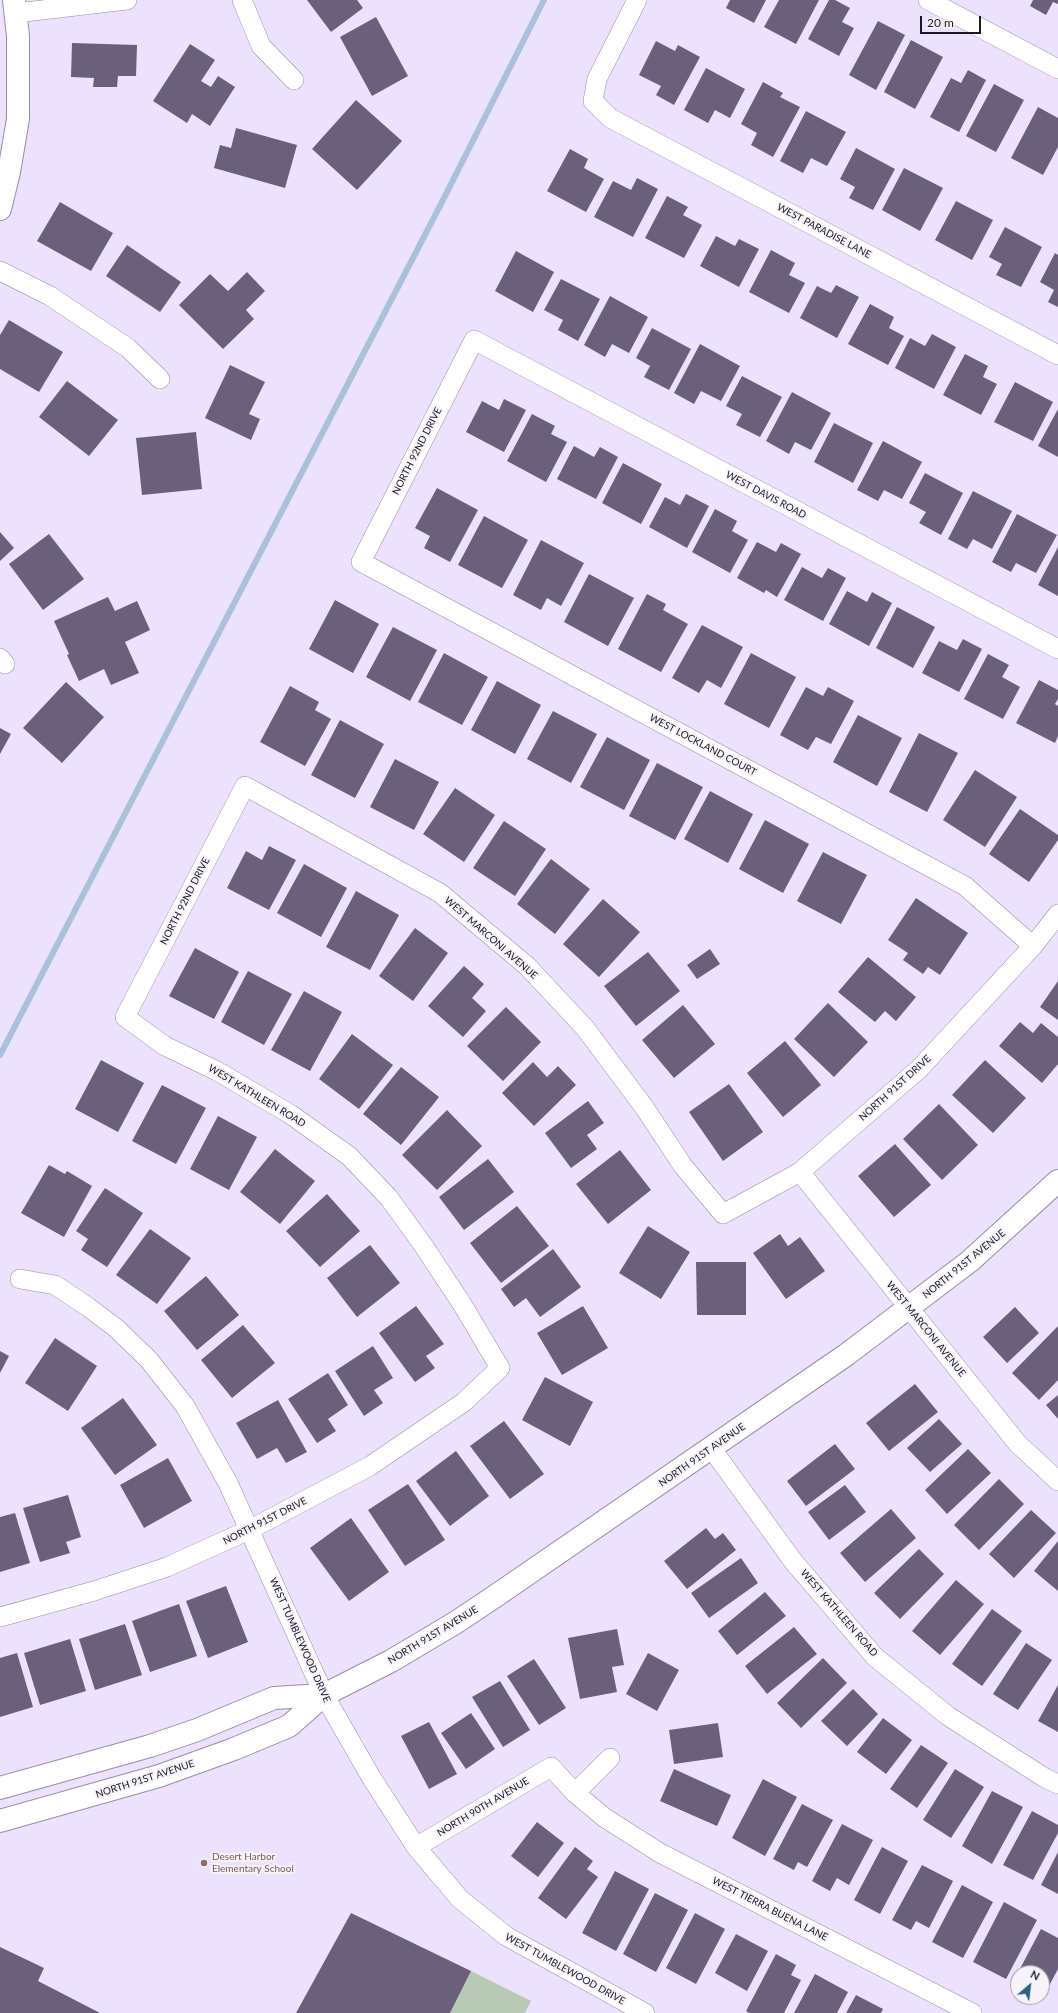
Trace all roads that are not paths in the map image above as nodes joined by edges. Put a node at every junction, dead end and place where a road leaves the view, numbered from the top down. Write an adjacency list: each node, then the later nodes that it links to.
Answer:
1 (127, 0): 5 (street)
2 (242, 0): 7 (street)
3 (637, 0): 11 (street, WEST PARADISE LANE)
4 (928, 0): 6 (street)
5 (15, 6): 8 (main road)
6 (1058, 69)
7 (294, 80)
8 (0, 209)
9 (0, 271): 12 (street)
10 (474, 340): 13 (street, NORTH 92ND DRIVE); 14 (street, WEST DAVIS ROAD)
11 (1058, 355)
12 (160, 380)
13 (361, 562): 17 (street, WEST LOCKLAND COURT)
14 (1058, 649)
15 (245, 786): 18 (street, NORTH 92ND DRIVE); 21 (street, WEST MARCONI AVENUE)
16 (1058, 914): 17 (street, NORTH 91ST DRIVE)
17 (1033, 946): 19 (street, NORTH 91ST DRIVE)
18 (125, 1017): 24 (street, WEST KATHLEEN ROAD)
19 (800, 1172): 21 (street, NORTH 91ST DRIVE); 23 (street, WEST MARCONI AVENUE)
20 (1058, 1181): 23 (main road, NORTH 91ST AVENUE)
21 (723, 1214)
22 (20, 1279): 27 (street, WEST TUMBLEWOOD DRIVE)
23 (909, 1308): 25 (main road, NORTH 91ST AVENUE); 26 (street, WEST MARCONI AVENUE)
24 (500, 1368): 27 (street, NORTH 91ST DRIVE)
25 (712, 1448): 29 (main road, NORTH 91ST AVENUE); 32 (street, WEST KATHLEEN ROAD)
26 (1058, 1481)
27 (250, 1529): 28 (street, NORTH 91ST DRIVE); 29 (street, WEST TUMBLEWOOD DRIVE)
28 (0, 1617)
29 (324, 1696): 33 (main road, NORTH 91ST AVENUE); 35 (main road, NORTH 91ST AVENUE); 36 (street, WEST TUMBLEWOOD DRIVE)
30 (610, 1758): 34 (street)
31 (551, 1767): 34 (street, WEST TIERRA BUENA LANE); 36 (street, NORTH 90TH AVENUE)
32 (1058, 1784)
33 (0, 1788)
34 (575, 1793): 38 (street, WEST TIERRA BUENA LANE)
35 (0, 1821)
36 (416, 1847): 37 (street, WEST TUMBLEWOOD DRIVE)
37 (645, 2013)
38 (972, 2013)

